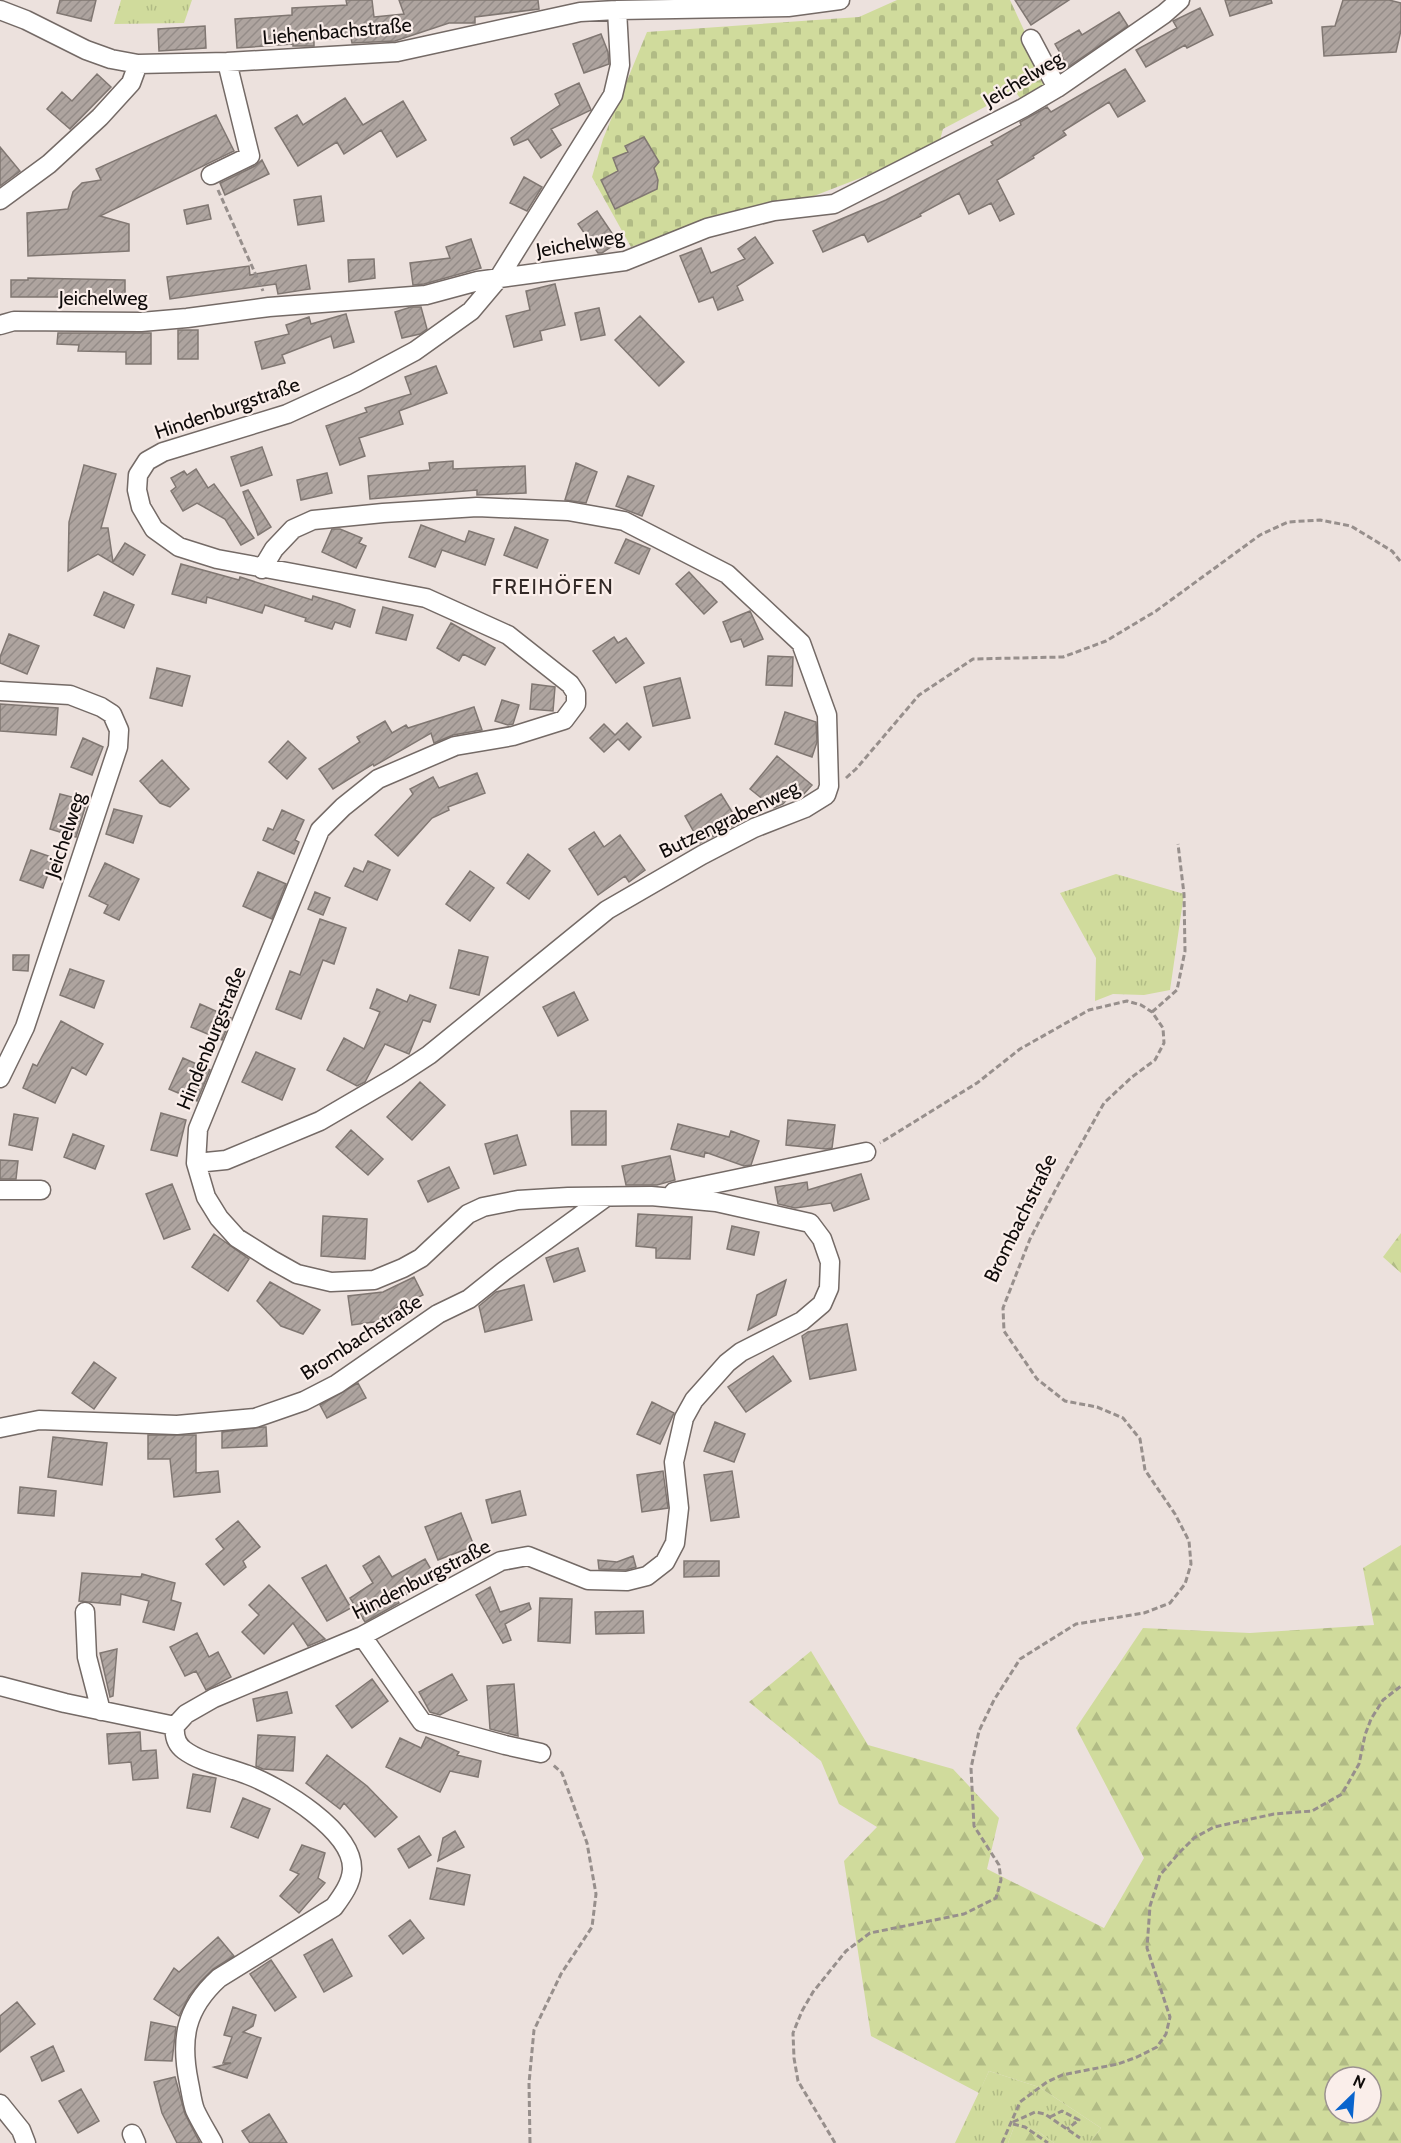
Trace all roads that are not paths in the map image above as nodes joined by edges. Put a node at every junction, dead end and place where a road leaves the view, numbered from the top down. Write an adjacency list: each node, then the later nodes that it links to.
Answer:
1 (840, 0): 4 (street, Liehenbachstraße)
2 (1180, 0): 8 (street, Jeichelweg)
3 (0, 10): 7 (street, Liehenbachstraße)
4 (617, 10): 6 (street, Liehenbachstraße); 11 (street, Hindenburgstraße)
5 (1031, 39): 8 (street)
6 (226, 62): 7 (street, Liehenbachstraße); 9 (street)
7 (138, 64): 10 (street)
8 (1056, 88): 11 (street, Jeichelweg)
9 (211, 175)
10 (0, 200)
11 (498, 279): 12 (street, Jeichelweg); 13 (street, Hindenburgstraße)
12 (0, 326)
13 (262, 568): 17 (street, Hindenburgstraße); 17 (street, Butzengrabenweg)
14 (0, 691): 15 (street, Jeichelweg)
15 (0, 1078)
16 (866, 1152): 20 (street)
17 (196, 1163): 21 (street, Hindenburgstraße)
18 (0, 1190): 19 (street)
19 (41, 1190)
20 (651, 1196): 21 (street, Hindenburgstraße); 24 (street, Hindenburgstraße)
21 (606, 1197): 22 (street, Brombachstraße)
22 (0, 1428)
23 (85, 1612): 26 (street)
24 (362, 1636): 27 (street, Hindenburgstraße); 28 (street)
25 (0, 1686): 26 (street)
26 (101, 1711): 27 (street)
27 (175, 1726): 31 (street)
28 (541, 1753)
29 (0, 2104): 30 (street)
30 (26, 2143)
31 (213, 2143)

